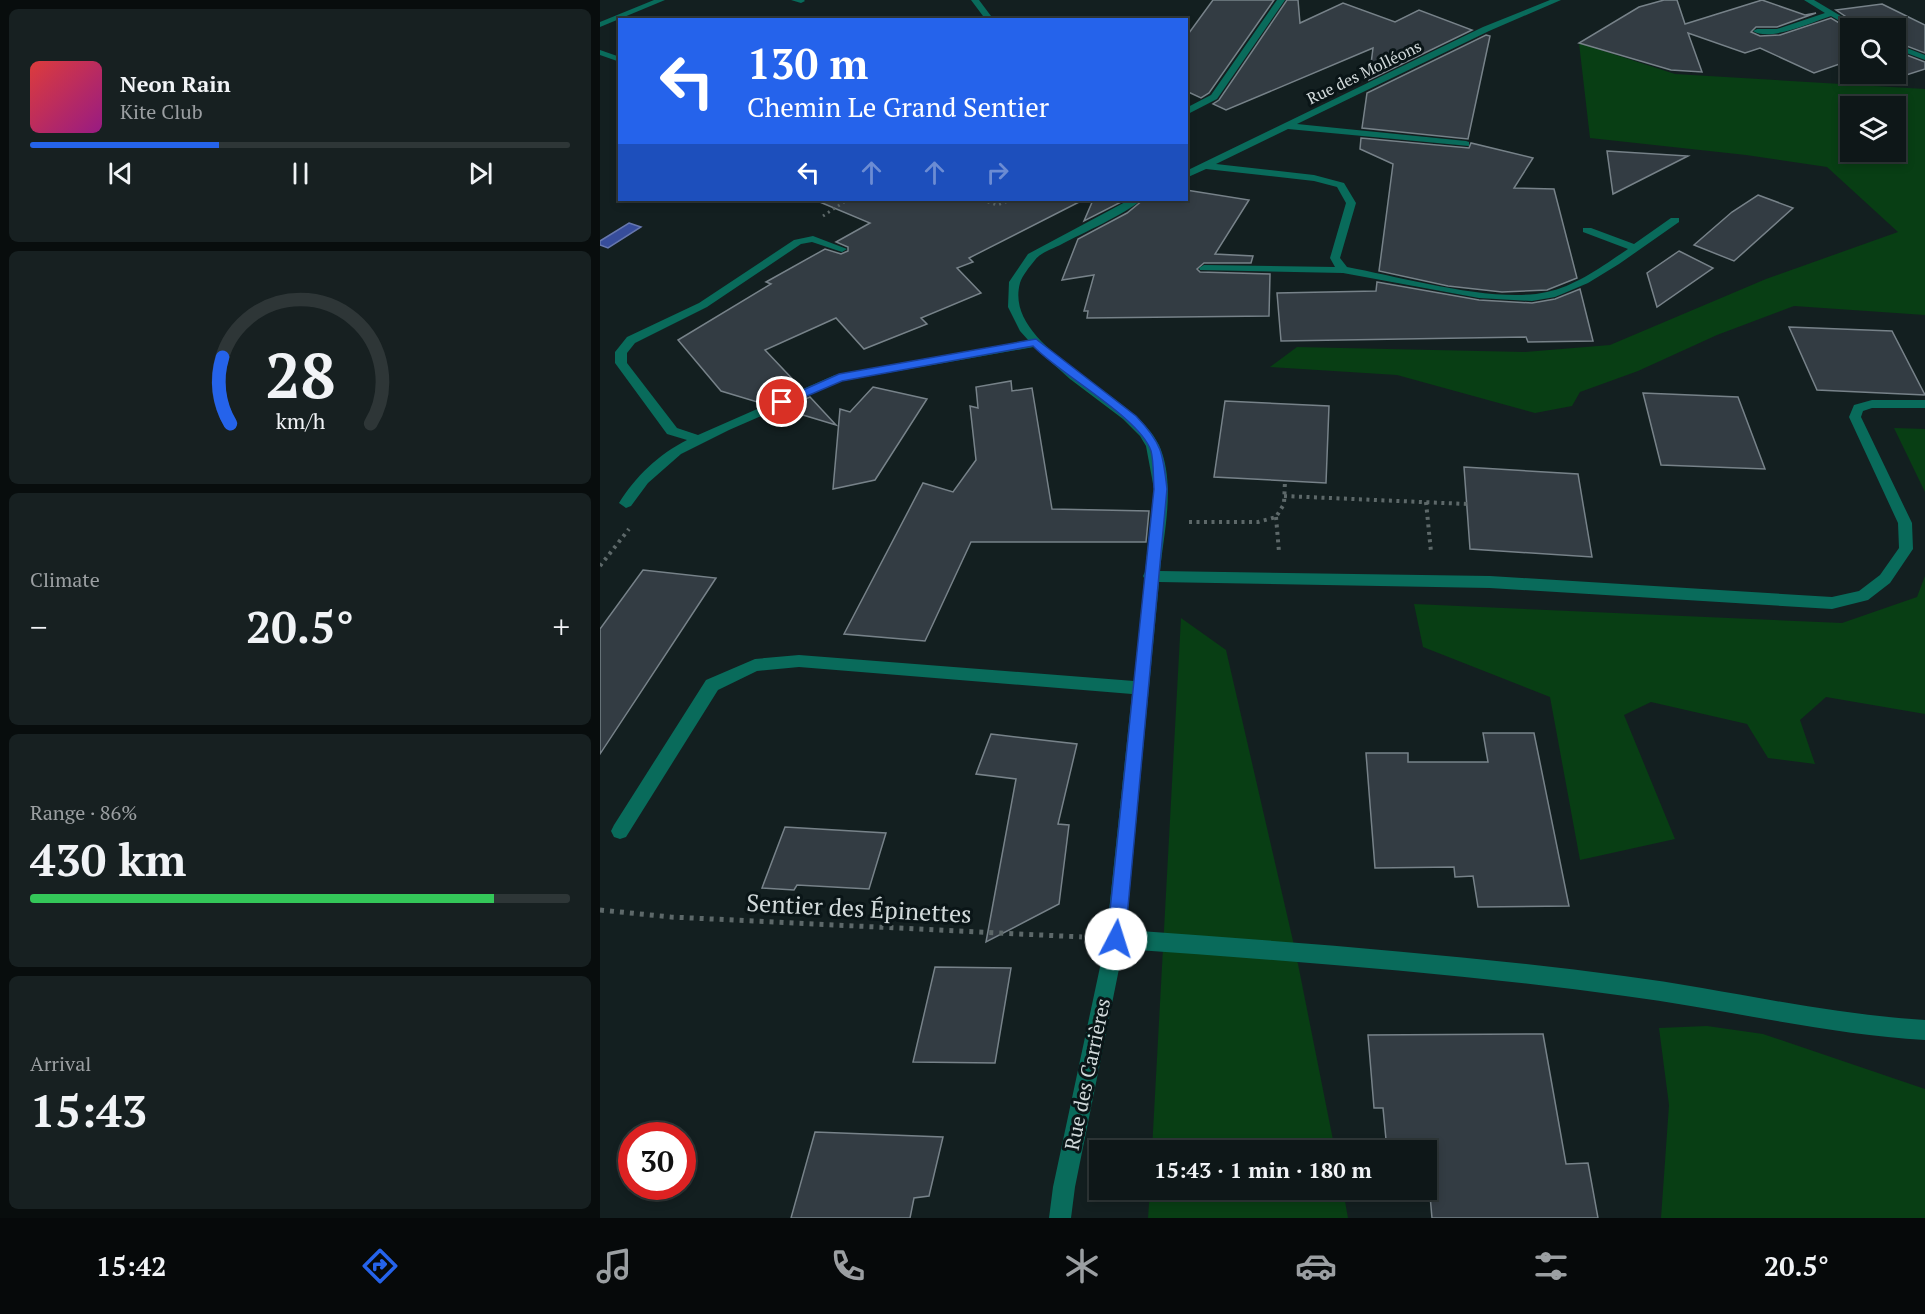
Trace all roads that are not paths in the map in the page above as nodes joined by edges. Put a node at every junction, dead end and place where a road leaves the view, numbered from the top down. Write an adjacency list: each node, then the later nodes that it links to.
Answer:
1 (661, 0): 9 (street)
2 (975, 0): 7 (street)
3 (1281, 0): 15 (street)
4 (1557, 0): 16 (street, Rue des Molléons)
5 (1808, 0): 6 (street)
6 (1830, 14): 8 (street); 10 (street)
7 (988, 18)
8 (1840, 19)
9 (600, 24)
10 (1757, 31)
11 (1906, 50): 13 (street)
12 (600, 52): 14 (street)
13 (1925, 58)
14 (618, 59)
15 (1188, 111)
16 (1288, 126): 17 (street); 18 (street, Rue des Molléons)
17 (1466, 144)
18 (1205, 166): 19 (street, Rue des Molléons); 26 (street)
19 (1188, 174)
20 (1134, 201): 27 (street, Rue des Carrières)
21 (1675, 220): 23 (street)
22 (1587, 230): 23 (street)
23 (1635, 248): 26 (street)
24 (842, 249): 29 (street)
25 (1204, 268): 26 (street)
26 (1343, 270)
27 (1036, 343): 29 (street); 31 (street, Rue des Carrières)
28 (1925, 404): 31 (street)
29 (697, 439): 30 (street)
30 (626, 503)
31 (1150, 576): 32 (street, Rue des Carrières)
32 (1139, 688): 33 (street); 34 (street, Rue des Carrières)
33 (620, 831)
34 (1116, 939): 35 (street); 36 (street, Rue des Carrières)
35 (1925, 1030)
36 (1060, 1218)

